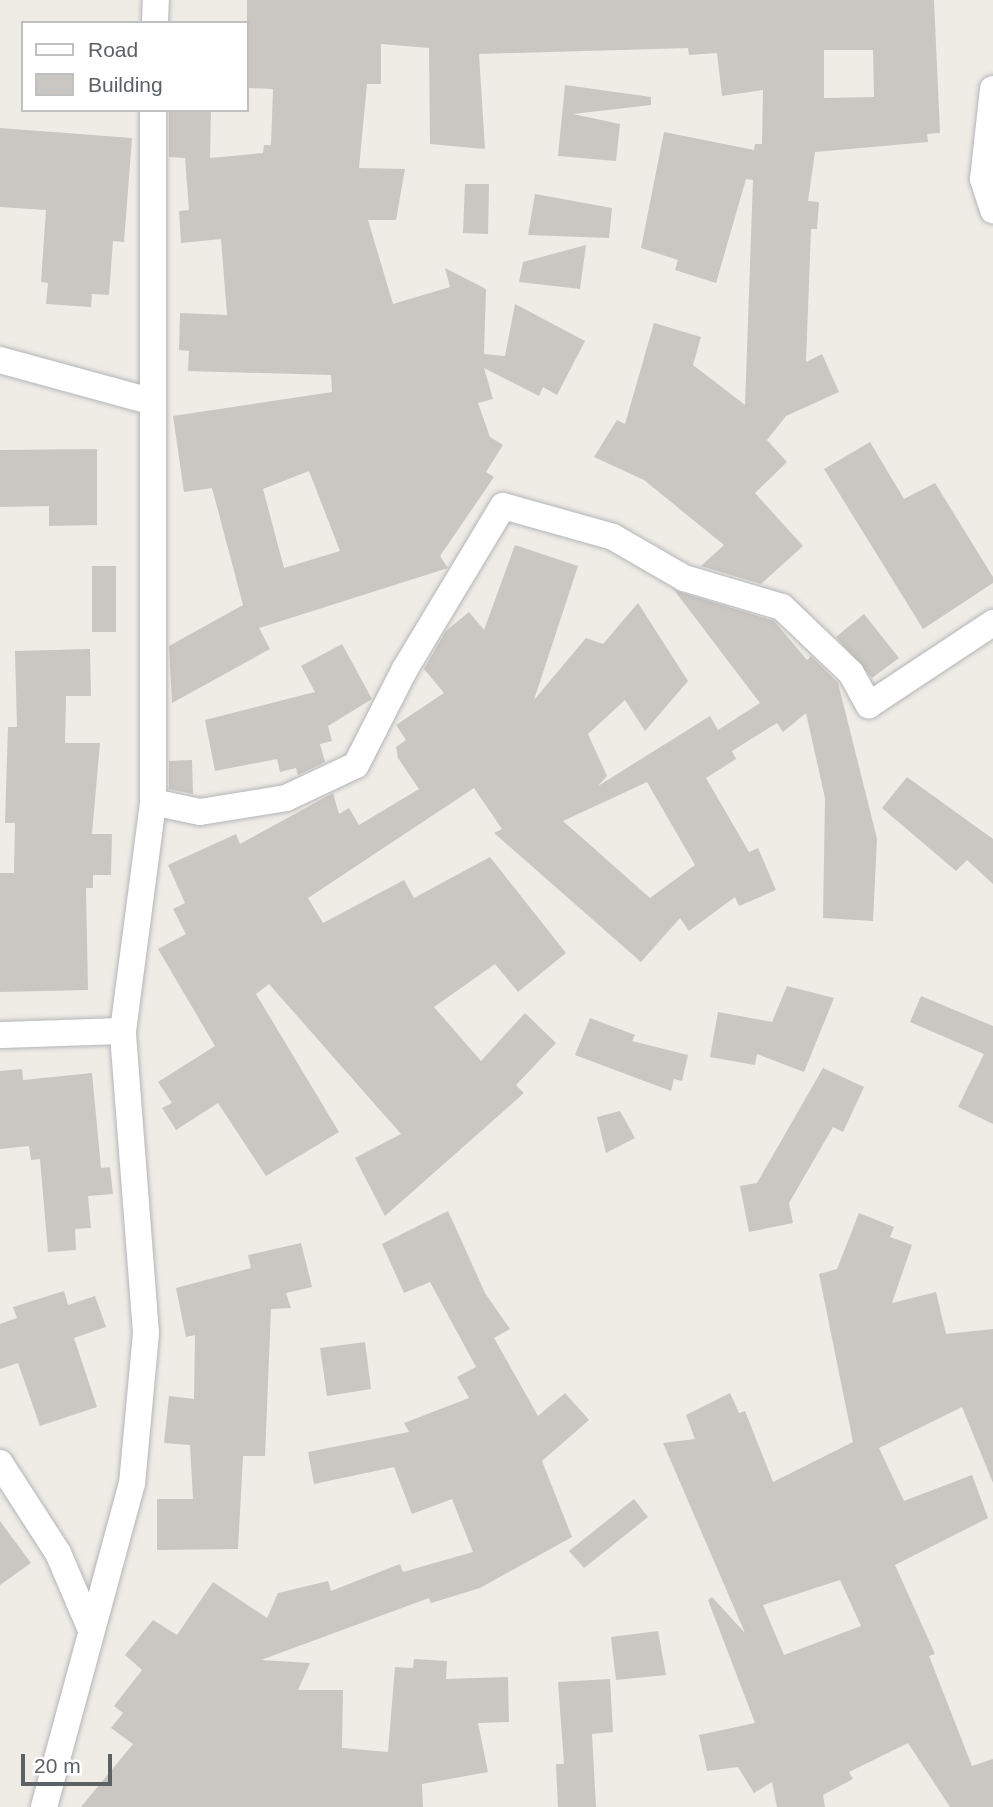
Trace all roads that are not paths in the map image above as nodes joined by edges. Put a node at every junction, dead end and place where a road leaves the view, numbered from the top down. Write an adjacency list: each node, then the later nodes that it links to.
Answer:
1 (156, 0): 2 (street)
2 (155, 21)
3 (993, 89): 5 (street)
4 (153, 112): 7 (street)
5 (993, 209)
6 (0, 360): 7 (street)
7 (150, 401): 9 (street)
8 (993, 623): 9 (street)
9 (153, 802): 10 (street)
10 (123, 1031): 11 (street); 13 (street)
11 (0, 1035)
12 (0, 1463): 13 (street)
13 (90, 1630): 14 (street)
14 (44, 1807)

